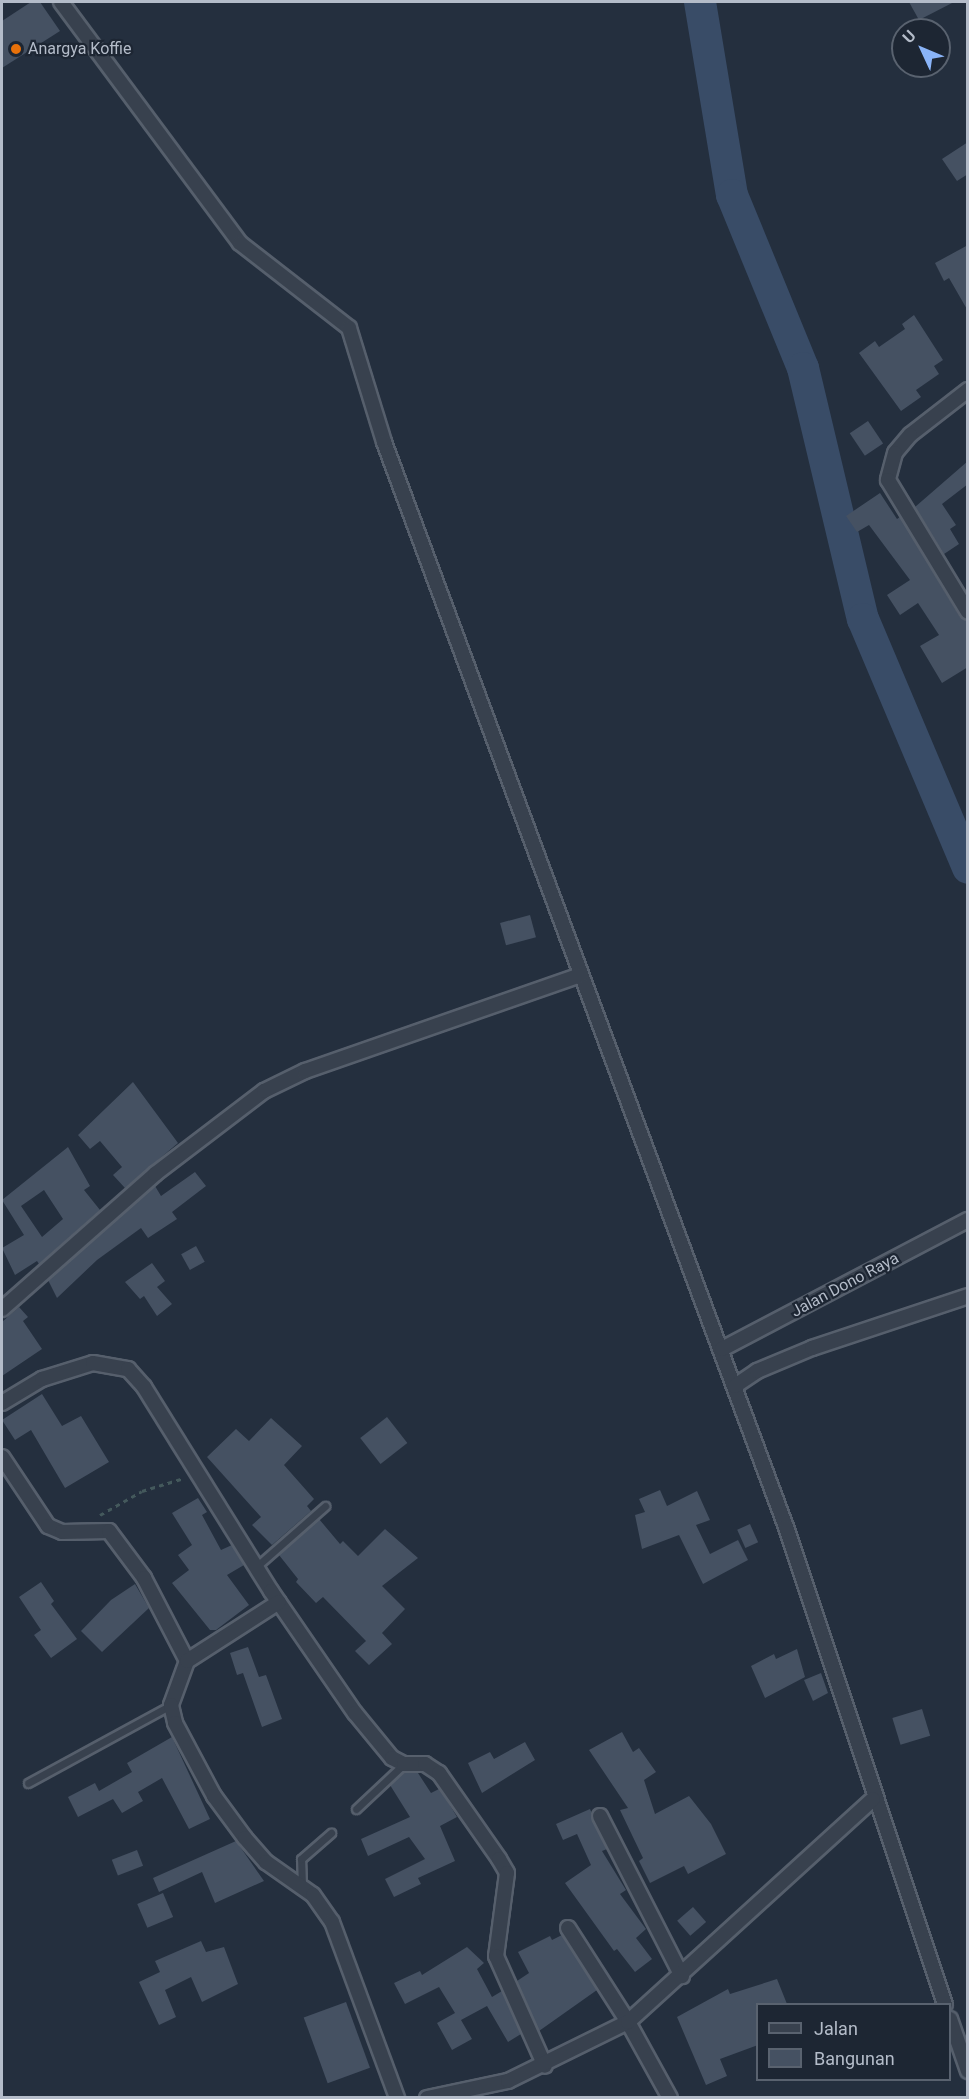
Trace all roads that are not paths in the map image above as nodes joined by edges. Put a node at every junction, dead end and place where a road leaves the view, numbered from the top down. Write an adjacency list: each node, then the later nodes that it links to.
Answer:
1 (61, 2): 4 (street)
2 (968, 390): 3 (street)
3 (968, 612)
4 (581, 975): 7 (street); 8 (street)
5 (968, 1220): 8 (street, Jalan Dono Raya)
6 (968, 1296): 9 (street)
7 (2, 1309)
8 (722, 1349): 9 (street)
9 (735, 1386): 19 (street)
10 (2, 1403): 13 (street)
11 (2, 1457): 15 (street)
12 (325, 1506): 13 (lane)
13 (256, 1566): 14 (street)
14 (279, 1602): 15 (street); 17 (street)
15 (187, 1661): 16 (street)
16 (171, 1705): 18 (lane); 23 (street)
17 (405, 1764): 20 (lane); 29 (street)
18 (28, 1783)
19 (873, 1799): 25 (street); 26 (street)
20 (356, 1809)
21 (600, 1816): 25 (street)
22 (331, 1833): 23 (lane)
23 (302, 1888): 31 (street)
24 (568, 1928): 27 (street)
25 (682, 1976): 27 (street)
26 (945, 2003)
27 (628, 2022): 29 (street); 33 (street)
28 (951, 2022): 30 (street)
29 (545, 2066): 32 (street)
30 (968, 2071)
31 (397, 2097)
32 (427, 2097)
33 (670, 2097)

